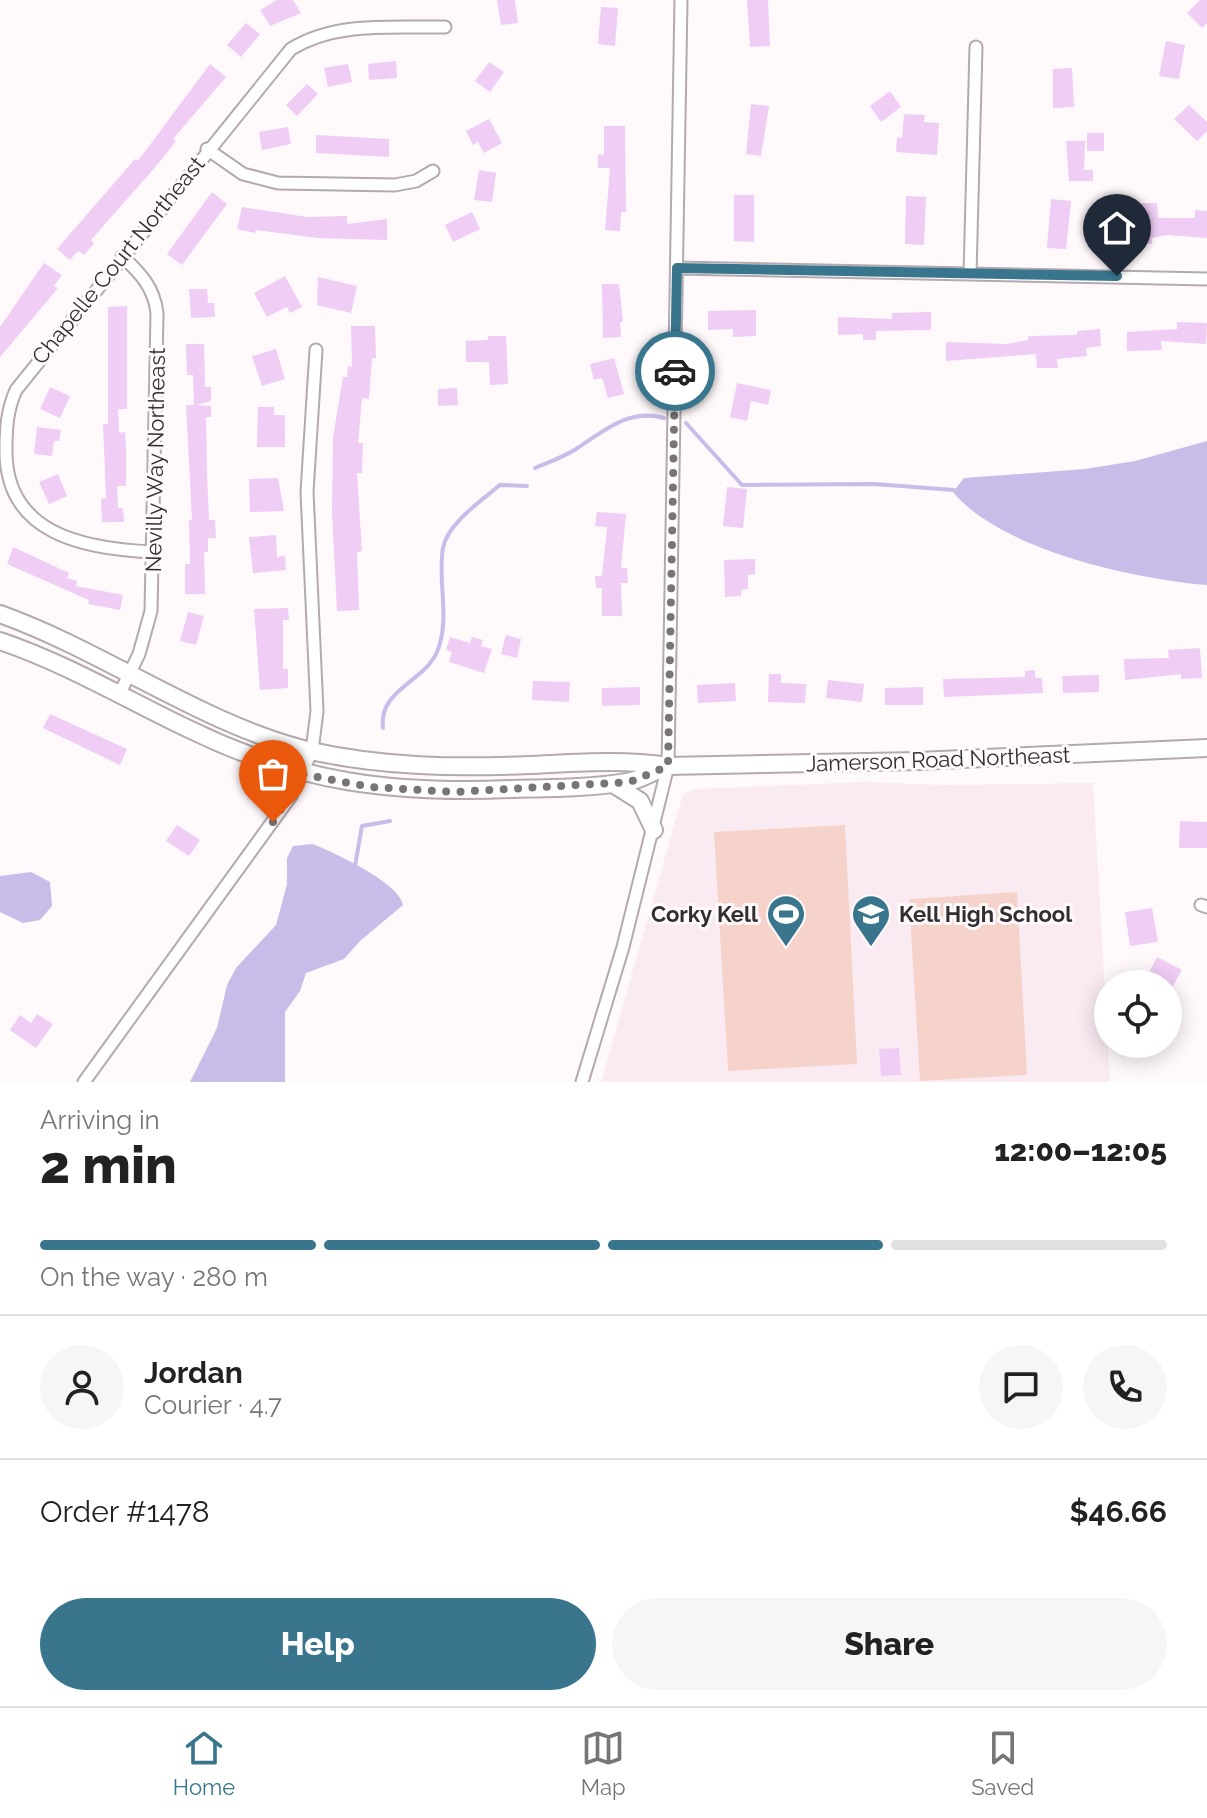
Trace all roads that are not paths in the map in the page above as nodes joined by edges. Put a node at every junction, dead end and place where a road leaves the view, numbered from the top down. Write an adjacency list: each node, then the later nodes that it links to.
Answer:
1 (681, 0): 7 (street)
2 (445, 27): 4 (street, Chapelle Court Northeast)
3 (976, 47): 8 (street)
4 (207, 149): 5 (street); 6 (street, Chapelle Court Northeast)
5 (433, 171)
6 (122, 256): 11 (street, Nevilly Way Northeast); 11 (street, Chapelle Court Northeast)
7 (677, 268): 8 (street); 18 (street)
8 (970, 274): 9 (street)
9 (1207, 279)
10 (316, 350): 17 (street)
11 (153, 552): 14 (street, Nevilly Way Northeast)
12 (0, 614): 14 (street, Jamerson Road Northeast)
13 (0, 641): 15 (street, Jamerson Road Northeast)
14 (130, 672): 15 (street, Nevilly Way Northeast); 17 (street, Jamerson Road Northeast)
15 (119, 695): 19 (street, Jamerson Road Northeast)
16 (1207, 748): 18 (street, Jamerson Road Northeast)
17 (312, 751): 18 (street, Jamerson Road Northeast); 19 (street)
18 (668, 766): 20 (street, Jamerson Road Northeast); 21 (street)
19 (302, 774): 20 (street, Jamerson Road Northeast); 22 (street)
20 (608, 783): 21 (street)
21 (654, 830): 23 (street)
22 (84, 1082)
23 (582, 1082)

